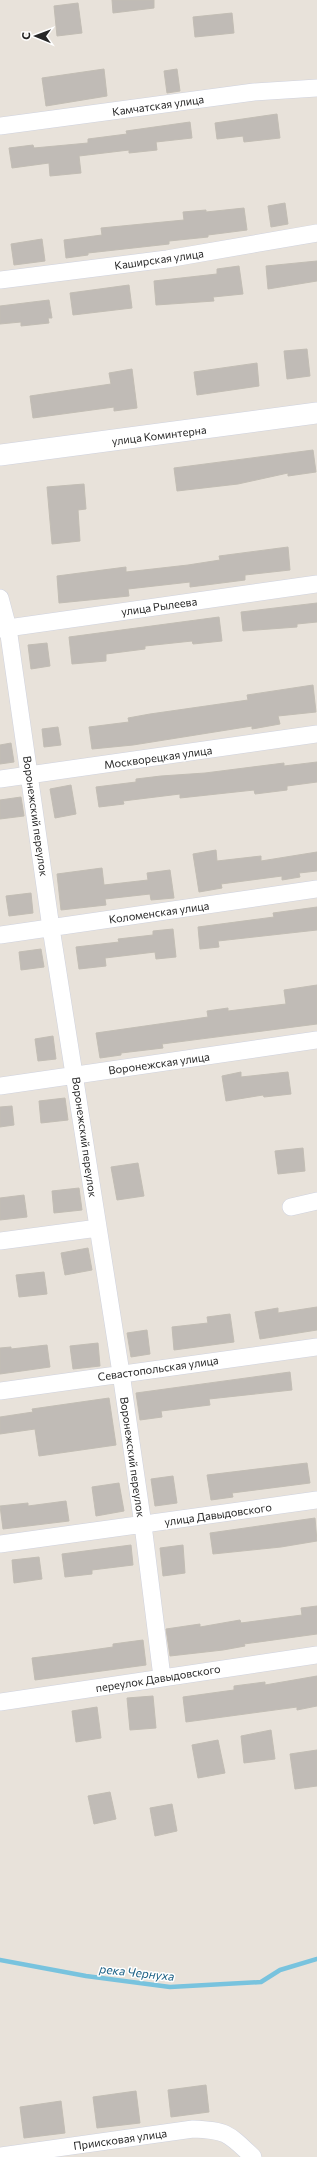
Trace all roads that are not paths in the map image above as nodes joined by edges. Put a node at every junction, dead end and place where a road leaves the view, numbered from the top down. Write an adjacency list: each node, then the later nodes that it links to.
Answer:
1 (317, 88): 2 (street, Камчатская улица)
2 (0, 126)
3 (317, 232): 4 (street, Каширская улица)
4 (0, 280)
5 (317, 413): 6 (street, улица Коминтерна)
6 (0, 455)
7 (317, 584): 9 (street, улица Рылеева)
8 (0, 598): 9 (street, Воронежский переулок)
9 (4, 628): 11 (street, Воронежский переулок)
10 (317, 734): 11 (street, Москворецкая улица)
11 (31, 775): 12 (street, Москворецкая улица); 14 (street, Воронежский переулок)
12 (0, 779)
13 (317, 889): 14 (street, Коломенская улица)
14 (51, 928): 15 (street, Коломенская улица); 17 (street, Воронежский переулок)
15 (0, 935)
16 (317, 1040): 17 (street, Воронежская улица)
17 (75, 1075): 18 (street, Воронежская улица); 21 (street, Воронежский переулок)
18 (0, 1086)
19 (317, 1200): 20 (street)
20 (291, 1207)
21 (98, 1228): 22 (street); 24 (street, Воронежский переулок)
22 (0, 1241)
23 (317, 1347): 24 (street, Севастопольская улица)
24 (121, 1373): 25 (street, Севастопольская улица); 27 (street, Воронежский переулок)
25 (0, 1390)
26 (317, 1500): 27 (street, улица Давыдовского)
27 (143, 1525): 28 (street, улица Давыдовского); 30 (street, Воронежский переулок)
28 (0, 1544)
29 (317, 1655): 30 (street, переулок Давыдовского)
30 (162, 1677): 31 (street, переулок Давыдовского)
31 (0, 1702)
32 (0, 2156): 33 (street, Приисковая улица)
33 (253, 2157)

